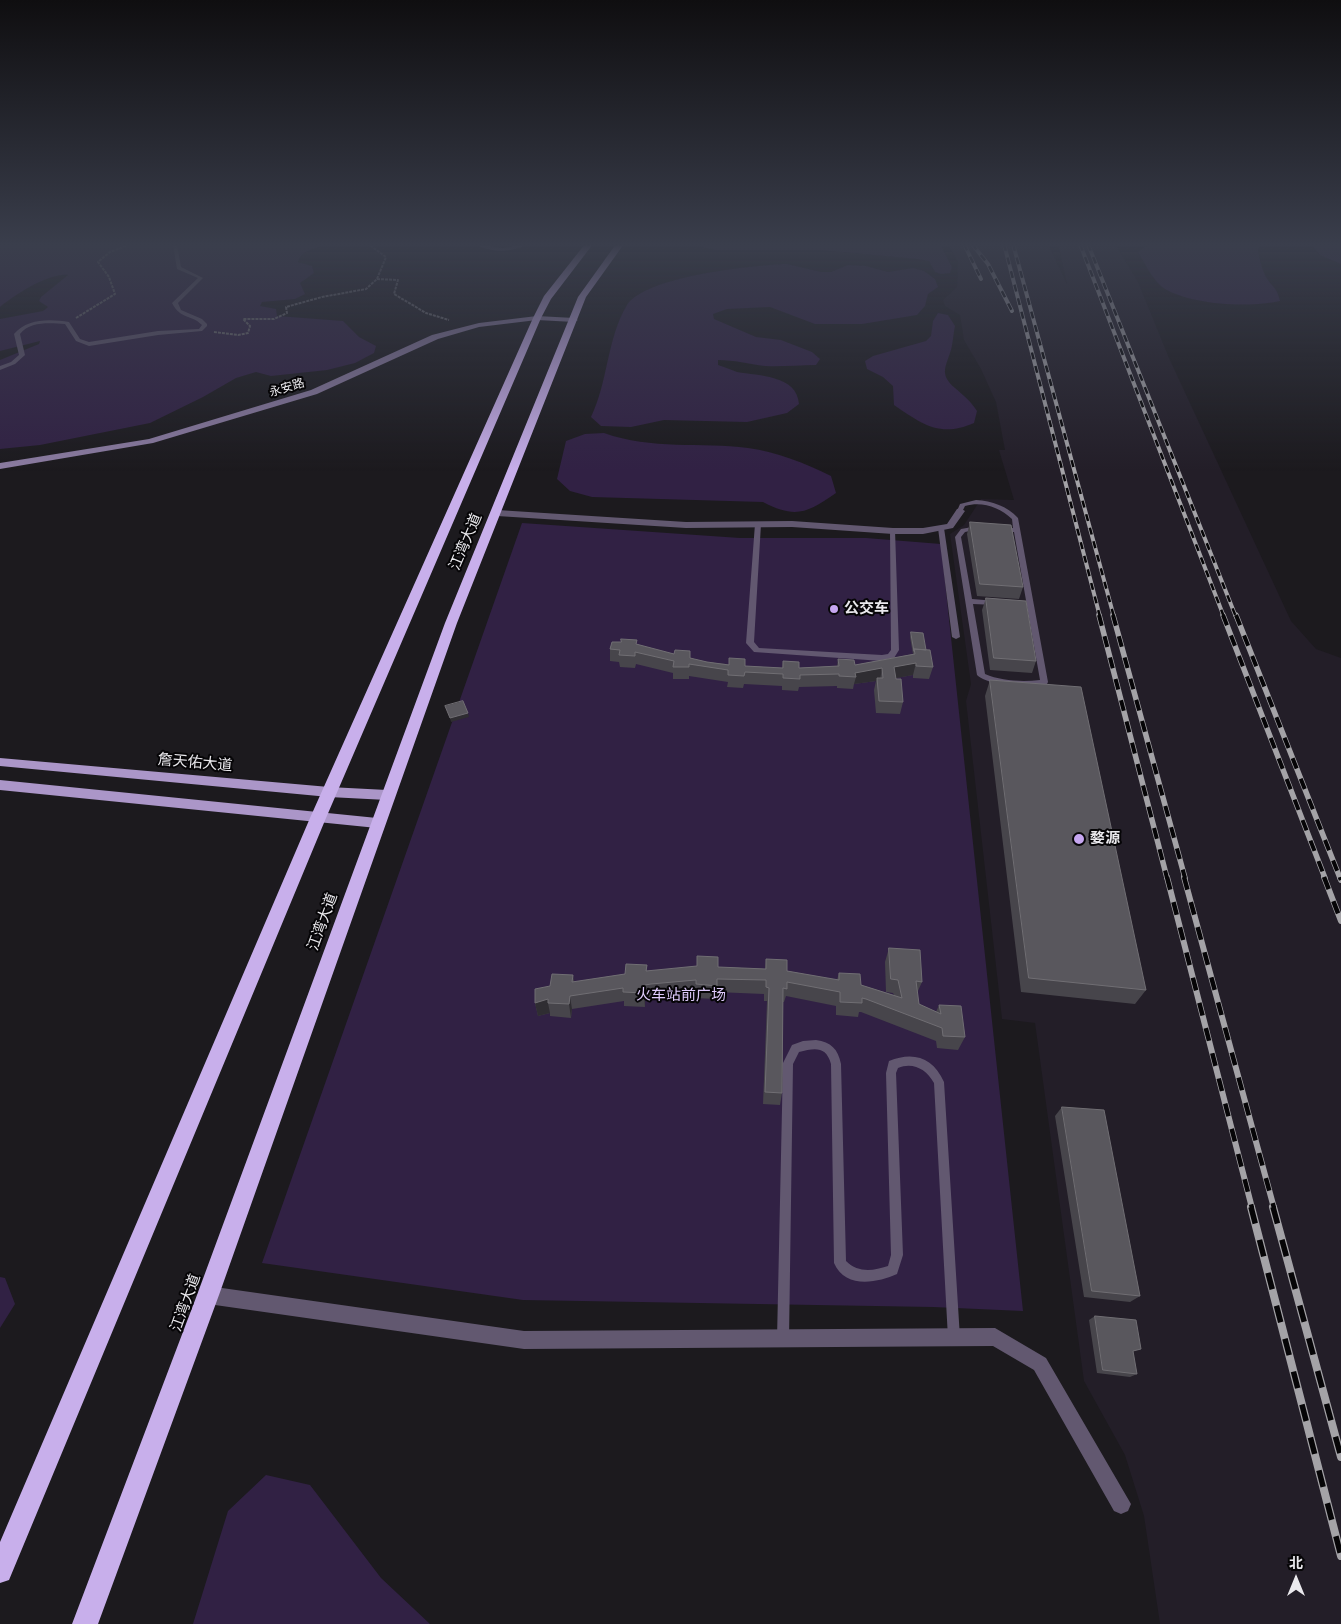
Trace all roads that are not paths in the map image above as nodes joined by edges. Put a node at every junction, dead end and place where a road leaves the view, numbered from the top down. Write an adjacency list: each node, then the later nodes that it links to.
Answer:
1 (200, 320): 6 (lane)
2 (522, 320): 7 (street, 永安路)
3 (536, 320): 21 (highway, 江湾大道)
4 (570, 320): 5 (street, 永安路)
5 (574, 320): 9 (highway, 江湾大道)
6 (0, 368)
7 (0, 466)
8 (960, 511): 11 (street); 12 (lane)
9 (497, 513): 10 (street); 22 (highway, 江湾大道)
10 (758, 524): 13 (street); 13 (lane)
11 (941, 528): 13 (street); 18 (lane)
12 (1017, 530): 14 (lane); 17 (lane)
13 (893, 531)
14 (969, 601): 15 (lane); 17 (lane)
15 (1004, 604)
16 (1022, 605): 17 (lane)
17 (1030, 606)
18 (956, 637)
19 (0, 762): 21 (main road, 詹天佑大道)
20 (0, 785): 23 (main road)
21 (329, 792): 22 (main road, 詹天佑大道); 23 (highway, 江湾大道)
22 (386, 795): 24 (highway, 江湾大道)
23 (318, 818): 24 (main road); 29 (highway, 江湾大道)
24 (377, 823): 25 (highway, 江湾大道)
25 (208, 1295): 27 (street); 30 (highway, 江湾大道)
26 (954, 1338): 27 (street); 27 (lane); 28 (street)
27 (784, 1339)
28 (1121, 1504)
29 (0, 1571)
30 (85, 1624)

